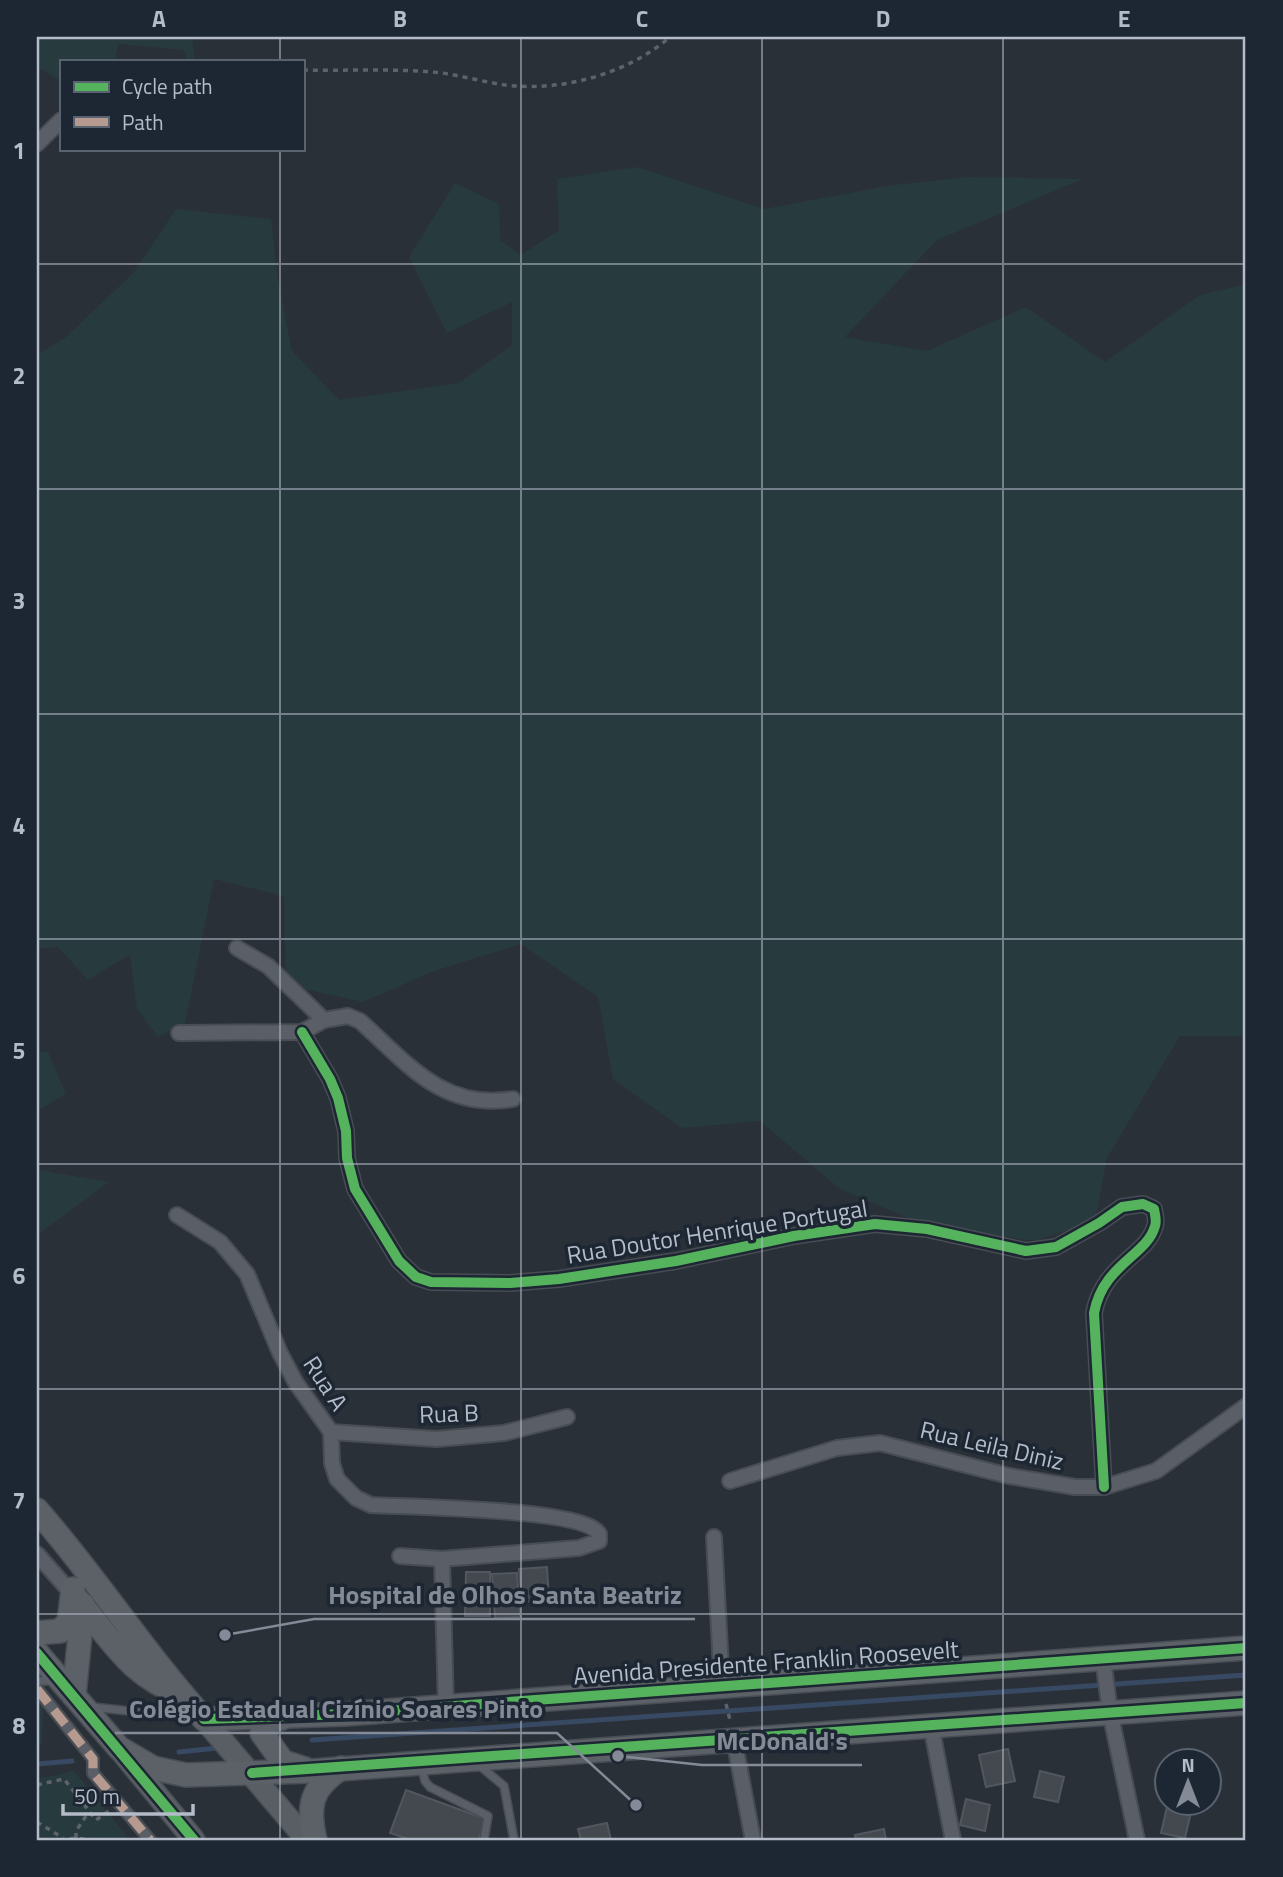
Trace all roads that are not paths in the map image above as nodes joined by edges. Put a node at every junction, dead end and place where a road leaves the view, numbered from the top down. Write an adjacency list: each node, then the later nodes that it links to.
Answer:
1 (60, 121): 2 (street)
2 (37, 144)
3 (237, 948): 4 (street)
4 (324, 1020): 6 (street); 7 (street)
5 (179, 1032): 6 (street)
6 (302, 1032): 13 (street, Rua Doutor Henrique Portugal)
7 (513, 1099)
8 (177, 1215): 11 (street, Rua A)
9 (1246, 1406): 13 (street, Rua Leila Diniz)
10 (567, 1417): 11 (street, Rua B)
11 (331, 1432): 19 (street, Rua A)
12 (730, 1481): 13 (street, Rua Leila Diniz)
13 (1104, 1487)
14 (37, 1510): 16 (main road)
15 (714, 1537): 29 (street)
16 (73, 1551): 20 (main road); 28 (main road)
17 (37, 1554): 20 (street)
18 (400, 1556): 19 (street)
19 (442, 1559): 32 (street)
20 (78, 1600): 21 (main road); 27 (main road); 28 (main road)
21 (37, 1633)
22 (1246, 1648): 24 (main road, Avenida Presidente Franklin Roosevelt)
23 (37, 1653): 27 (main road)
24 (1105, 1667): 29 (main road, Avenida Presidente Franklin Roosevelt); 30 (street)
25 (37, 1681): 27 (lane)
26 (37, 1689): 43 (street)
27 (73, 1694): 34 (lane); 37 (main road)
28 (182, 1694): 34 (main road)
29 (724, 1695): 32 (main road, Avenida Presidente Franklin Roosevelt)
30 (1109, 1703): 31 (main road); 35 (main road); 51 (street)
31 (1246, 1703)
32 (446, 1707): 33 (main road, Avenida Presidente Franklin Roosevelt)
33 (282, 1718): 34 (main road, Avenida Presidente Franklin Roosevelt); 41 (main road)
34 (204, 1719): 42 (main road)
35 (930, 1725): 36 (main road); 50 (street)
36 (732, 1730): 38 (main road); 49 (street)
37 (119, 1748): 42 (main road); 44 (main road)
38 (471, 1758): 39 (main road); 48 (lane)
39 (421, 1762): 40 (main road); 47 (lane)
40 (341, 1768): 41 (main road); 46 (main road)
41 (312, 1771): 42 (main road)
42 (252, 1773): 45 (main road)
43 (150, 1840)
44 (194, 1840)
45 (307, 1840)
46 (315, 1840)
47 (484, 1840)
48 (514, 1840)
49 (753, 1840)
50 (953, 1840)
51 (1137, 1840)

